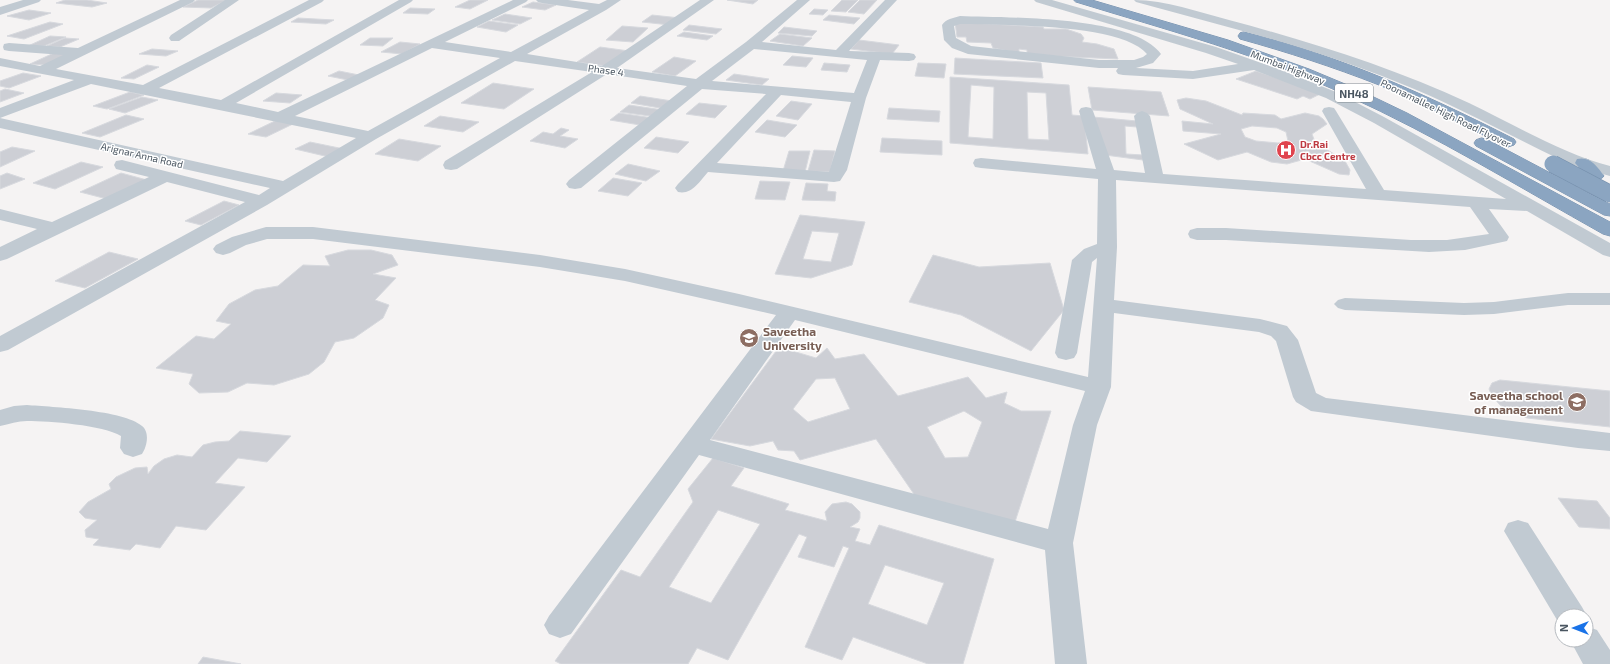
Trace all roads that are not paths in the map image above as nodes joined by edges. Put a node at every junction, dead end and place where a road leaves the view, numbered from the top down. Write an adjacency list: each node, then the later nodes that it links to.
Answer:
1 (35, 0): 18 (street)
2 (189, 0): 27 (street)
3 (233, 0): 22 (street)
4 (318, 0): 39 (street)
5 (407, 0): 42 (street)
6 (522, 0): 24 (street)
7 (542, 0): 17 (street)
8 (615, 0): 17 (street)
9 (708, 0): 36 (street)
10 (804, 0): 25 (street)
11 (891, 0): 28 (street)
12 (1040, 0): 19 (street)
13 (1080, 0): 68 (highway, Mumbai Highway / NH48)
14 (1086, 0): 55 (highway)
15 (1115, 0): 55 (highway, Poonamallee High Road Flyover / NH48)
16 (1140, 0): 52 (street)
17 (602, 8): 30 (street)
18 (0, 11)
19 (1110, 20): 20 (street); 21 (street)
20 (1088, 26): 23 (street); 23 (street)
21 (1159, 34): 23 (street); 34 (street)
22 (175, 38)
23 (1138, 42)
24 (430, 44): 30 (street, Phase 4); 47 (street)
25 (752, 45): 28 (street); 38 (street)
26 (9, 47): 27 (street)
27 (80, 52): 35 (street)
28 (839, 54): 29 (street)
29 (874, 56): 31 (street); 41 (street)
30 (514, 58): 36 (street, Phase 4); 50 (street)
31 (909, 58)
32 (955, 58): 34 (street)
33 (0, 62): 35 (street)
34 (1257, 66): 67 (street)
35 (42, 70): 37 (street)
36 (605, 70): 38 (street, Phase 4); 53 (street)
37 (90, 79): 39 (street); 45 (street)
38 (699, 84): 40 (street, Phase 4); 60 (street)
39 (145, 90): 42 (street)
40 (776, 92): 41 (street, Phase 4); 54 (street)
41 (859, 98): 54 (street)
42 (222, 105): 47 (street)
43 (1086, 111): 57 (street)
44 (1329, 111): 64 (street)
45 (0, 113)
46 (1142, 116): 59 (street)
47 (280, 117): 50 (street)
48 (0, 123): 61 (street, Arignar Anna Road)
49 (0, 136): 58 (street, Arignar Anna Road)
50 (370, 136): 61 (street)
51 (980, 163): 57 (street)
52 (1583, 163): 55 (highway); 56 (street)
53 (451, 165)
54 (704, 167): 62 (street)
55 (1545, 169): 63 (highway, Poonamallee High Road Flyover / NH48, bridge); 69 (highway)
56 (1610, 171)
57 (1107, 175): 59 (street); 74 (street)
58 (164, 176): 65 (street, Arignar Anna Road); 71 (street)
59 (1155, 179): 64 (street)
60 (575, 184)
61 (283, 186): 65 (street)
62 (684, 188)
63 (1610, 194)
64 (1378, 195): 66 (street)
65 (261, 200): 82 (street)
66 (1476, 203): 67 (street); 73 (street)
67 (1531, 206): 68 (street); 76 (street)
68 (1572, 210): 72 (highway, Mumbai Highway / NH48)
69 (1610, 211)
70 (0, 214): 71 (street)
71 (54, 228): 77 (street)
72 (1610, 230)
73 (1197, 234)
74 (1107, 247): 80 (street); 83 (street)
75 (222, 249): 81 (street)
76 (1610, 251)
77 (0, 255)
78 (1610, 299): 79 (street)
79 (1345, 304)
80 (1103, 305): 84 (street); 86 (street)
81 (790, 312): 84 (street); 87 (street)
82 (0, 345)
83 (1066, 353)
84 (1099, 387): 90 (street)
85 (0, 418): 88 (street)
86 (1610, 442)
87 (692, 444): 90 (street); 92 (street)
88 (133, 448)
89 (1518, 531): 91 (street)
90 (1059, 543): 94 (street)
91 (1566, 608)
92 (560, 624)
93 (1591, 648): 95 (street)
94 (1071, 664)
95 (1601, 664)

